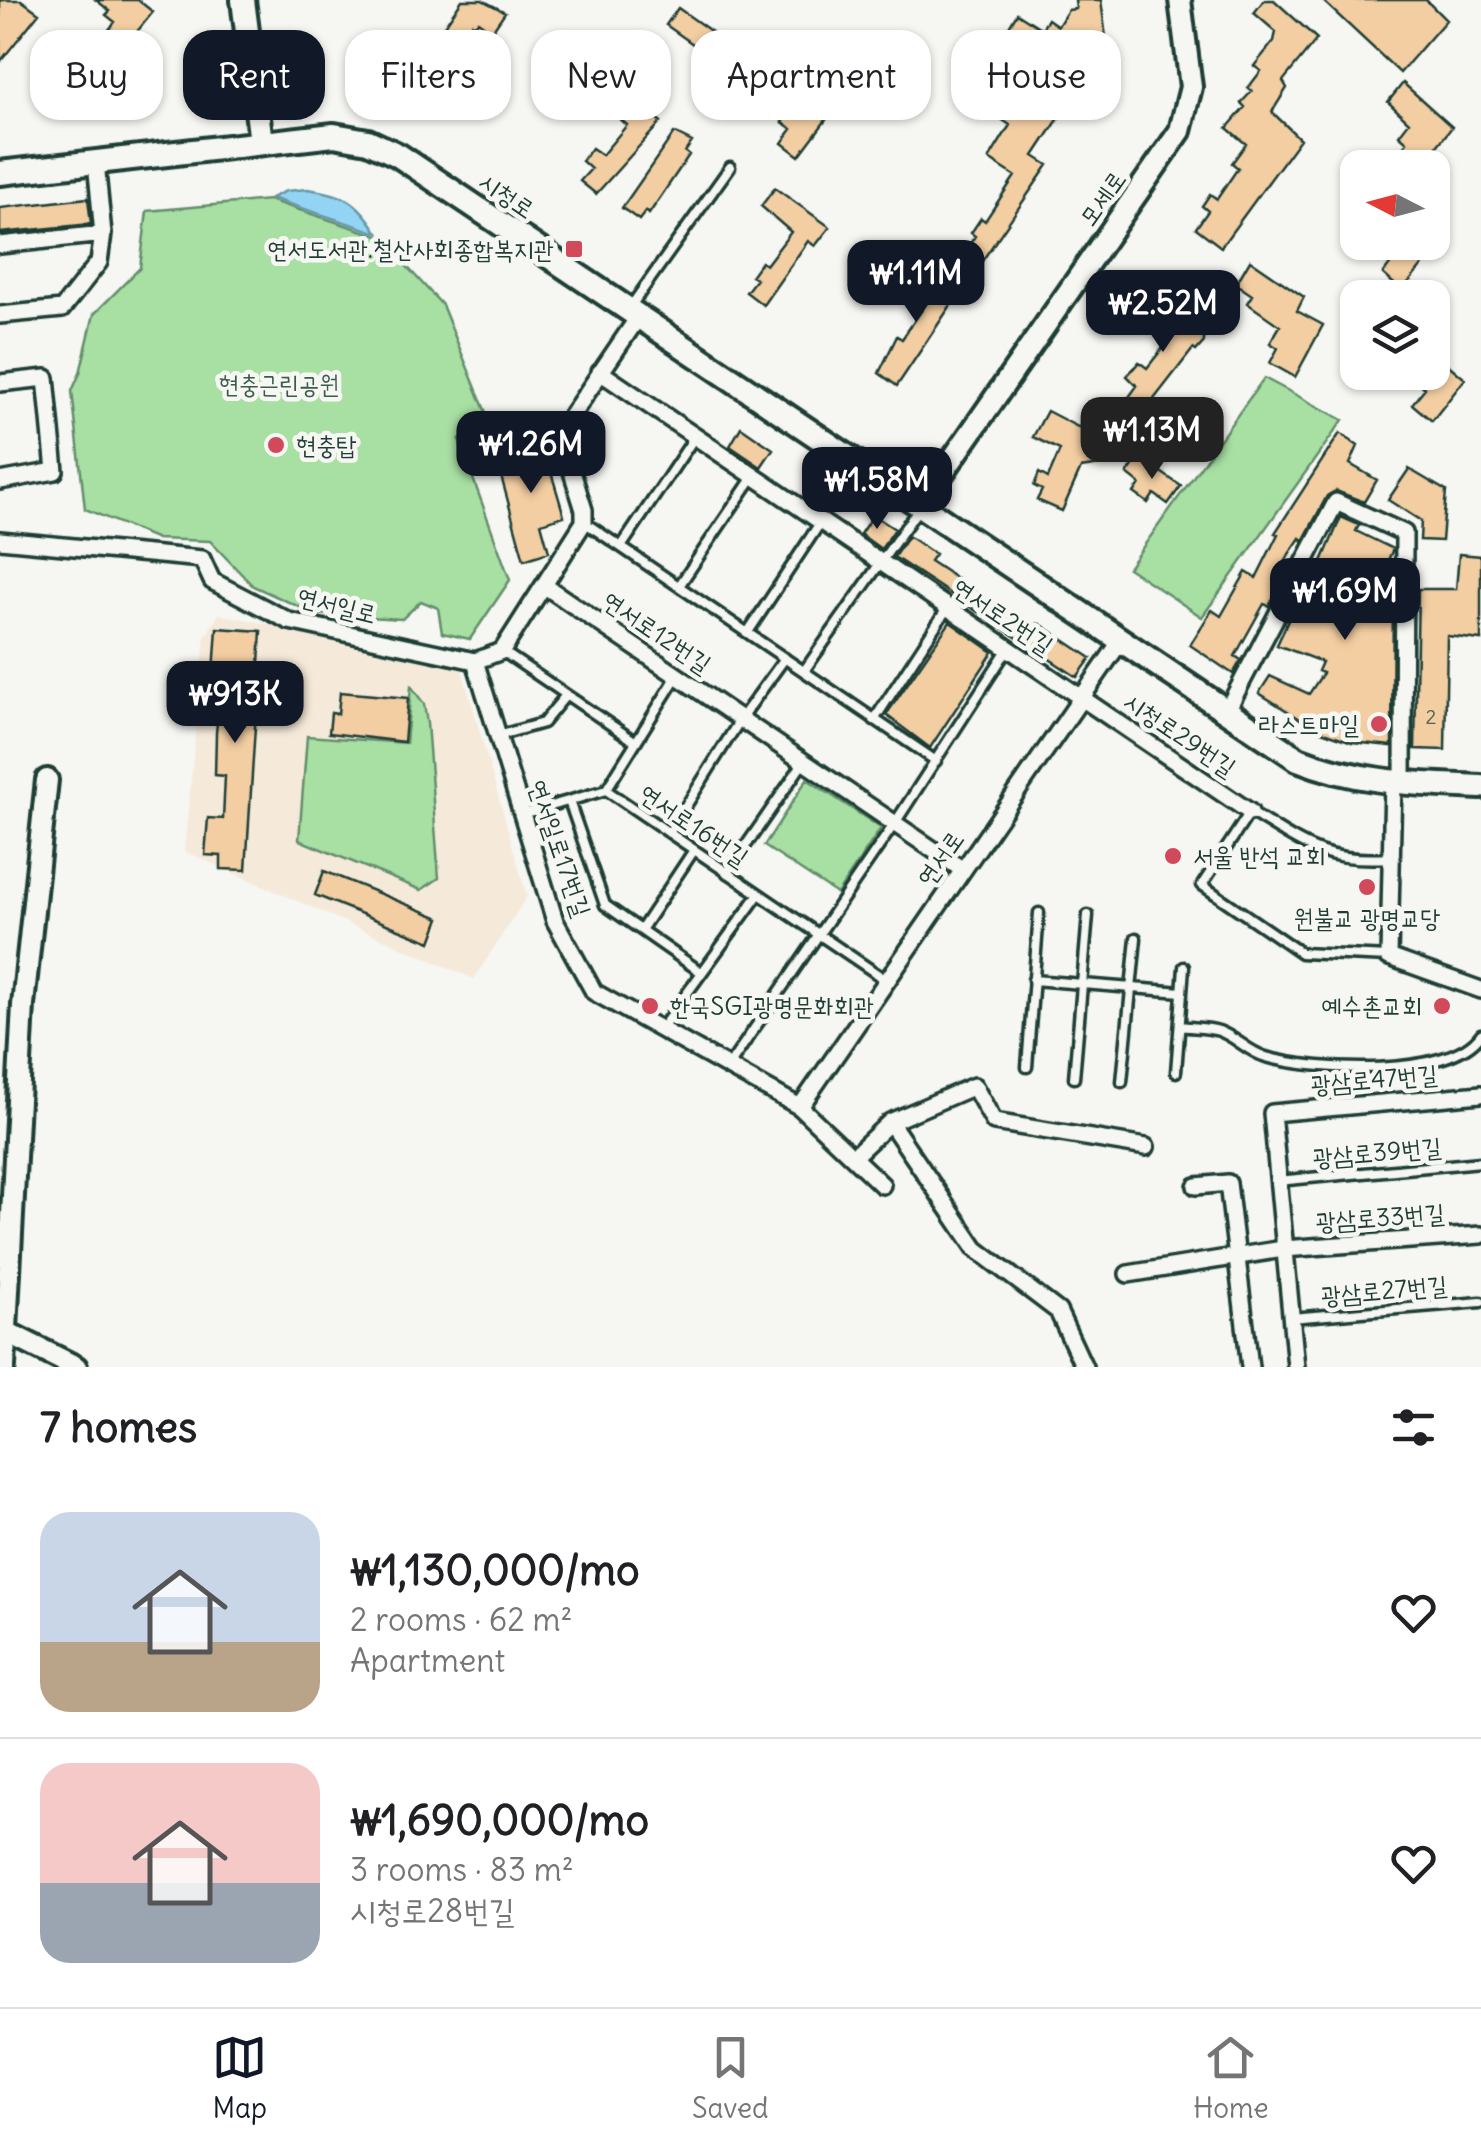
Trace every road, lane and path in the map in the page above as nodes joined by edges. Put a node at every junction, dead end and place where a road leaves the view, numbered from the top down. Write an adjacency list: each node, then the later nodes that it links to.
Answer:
1 (243, 0): 3 (main road)
2 (1180, 0): 16 (street, 모세로)
3 (262, 142): 4 (main road, 시청로); 9 (main road, 시청로)
4 (96, 162): 6 (main road, 시청로); 7 (street)
5 (730, 168): 9 (lane)
6 (0, 173)
7 (102, 234): 8 (street); 10 (street)
8 (0, 245)
9 (634, 313): 11 (street); 16 (main road, 시청로)
10 (0, 315)
11 (600, 372): 13 (street, 연서로2번길); 18 (street)
12 (0, 382): 15 (street)
13 (696, 435): 14 (street, 연서로2번길); 20 (lane)
14 (755, 474): 17 (street, 연서로2번길); 23 (lane)
15 (0, 480)
16 (922, 503): 21 (lane); 26 (main road, 시청로)
17 (822, 520): 21 (street, 연서로2번길); 25 (lane)
18 (584, 522): 20 (lane); 22 (street)
19 (0, 540): 30 (street, 연서일로)
20 (621, 547): 23 (lane)
21 (884, 562): 24 (street, 연서로2번길); 31 (lane)
22 (545, 586): 28 (street); 32 (street, 연서로12번길)
23 (678, 586): 25 (lane)
24 (946, 610): 27 (street, 연서로2번길); 37 (lane)
25 (748, 632): 29 (lane)
26 (1122, 639): 34 (street, 연서로); 35 (main road, 시청로)
27 (1007, 650): 34 (street, 연서로2번길); 40 (lane)
28 (502, 651): 30 (street); 33 (lane)
29 (785, 658): 31 (lane); 36 (lane)
30 (475, 661): 38 (street, 연서일로17번길)
31 (804, 672): 37 (lane)
32 (677, 676): 36 (street, 연서로12번길); 39 (lane, 연서로16번길)
33 (566, 694): 38 (lane); 39 (lane)
34 (1081, 697): 47 (street, 시청로29번길); 53 (street, 연서로)
35 (1226, 712): 43 (main road, 시청로); 43 (street)
36 (740, 720): 41 (street, 연서로12번길); 50 (lane)
37 (874, 720): 40 (lane)
38 (496, 736): 48 (street, 연서일로17번길)
39 (636, 742): 45 (lane, 연서로16번길)
40 (936, 761): 49 (lane)
41 (803, 763): 49 (street, 연서로12번길); 54 (lane)
42 (46, 780): 94 (street)
43 (1398, 782): 44 (main road, 시청로); 52 (street)
44 (1481, 787)
45 (606, 790): 46 (lane, 연서로16번길); 50 (lane, 연서로16번길)
46 (569, 800): 48 (lane, 연서로16번길); 58 (lane)
47 (1250, 812): 52 (lane, 시청로29번길); 61 (lane)
48 (521, 814): 71 (street, 연서일로17번길)
49 (895, 823): 53 (street, 연서로12번길); 59 (lane)
50 (669, 833): 51 (lane, 연서로16번길)
51 (694, 850): 54 (lane, 연서로16번길); 58 (lane)
52 (1390, 858): 61 (street)
53 (962, 870): 64 (street, 연서로)
54 (727, 872): 55 (lane, 연서로16번길)
55 (759, 894): 59 (lane, 연서로16번길); 63 (lane, 연서로16번길)
56 (1039, 913): 65 (lane)
57 (1088, 914): 66 (lane)
58 (641, 930): 63 (lane)
59 (818, 934): 64 (lane, 연서로16번길); 74 (lane)
60 (1136, 938): 67 (lane)
61 (1389, 958): 68 (street)
62 (1184, 967): 69 (lane)
63 (700, 972): 71 (lane, 연서로16번길)
64 (886, 980): 79 (street, 연서로)
65 (1034, 980): 66 (lane); 73 (lane)
66 (1082, 984): 67 (lane); 76 (lane)
67 (1132, 988): 69 (lane); 77 (lane)
68 (1481, 990)
69 (1182, 992): 70 (lane)
70 (1180, 1026): 72 (lane); 75 (lane)
71 (661, 1029): 74 (street, 연서일로17번길)
72 (1481, 1034)
73 (1026, 1066)
74 (728, 1067): 79 (street, 연서일로17번길)
75 (1176, 1072)
76 (1074, 1078)
77 (1122, 1082)
78 (1481, 1094): 80 (street, 광삼로47번길)
79 (800, 1107): 83 (street, 연서일로17번길)
80 (1272, 1113): 85 (street, 광삼로33번길)
81 (890, 1122): 82 (street); 83 (street); 97 (street)
82 (1146, 1147)
83 (853, 1157): 86 (street, 연서일로17번길)
84 (1481, 1162): 85 (lane, 광삼로39번길)
85 (1277, 1180): 89 (street, 광삼로33번길)
86 (882, 1185)
87 (1196, 1186): 90 (street)
88 (1481, 1235): 89 (street, 광삼로33번길)
89 (1283, 1249): 90 (street, 광삼로33번길); 93 (street, 광삼로33번길)
90 (1236, 1256): 91 (street, 광삼로33번길); 98 (street)
91 (1128, 1274)
92 (1481, 1302): 93 (lane, 광삼로27번길)
93 (1290, 1318): 99 (street, 광삼로33번길)
94 (2, 1330): 95 (street); 96 (street)
95 (4, 1367)
96 (76, 1367)
97 (1084, 1367)
98 (1250, 1367)
99 (1296, 1367)

